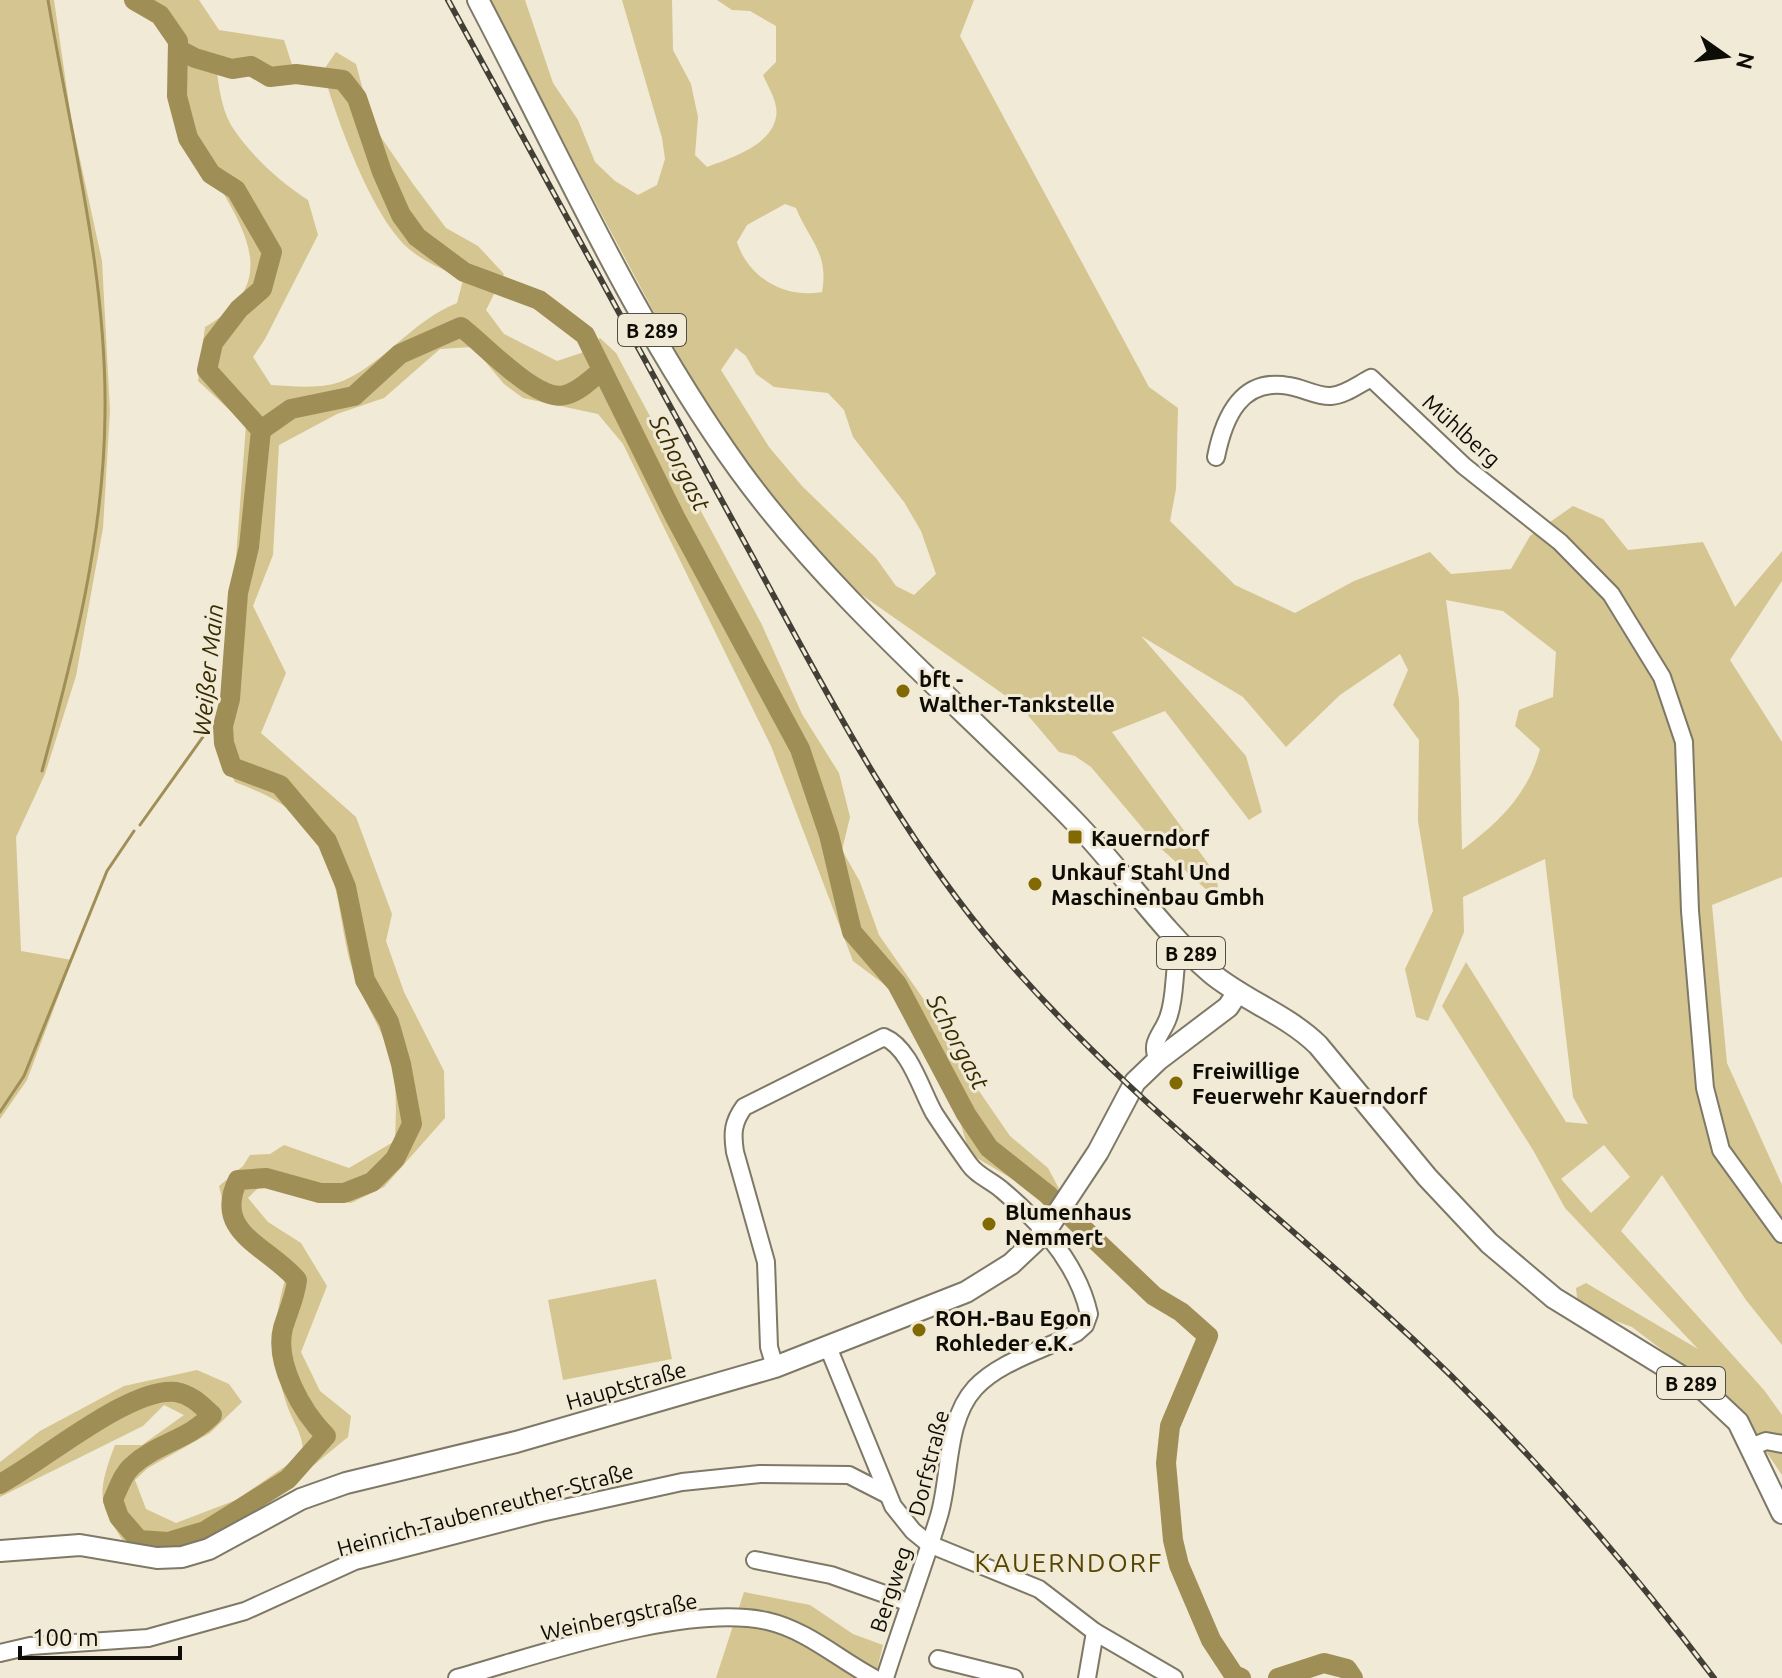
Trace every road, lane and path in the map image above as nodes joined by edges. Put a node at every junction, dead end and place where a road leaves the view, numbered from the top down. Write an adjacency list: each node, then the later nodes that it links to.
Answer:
1 (478, 0): 3 (main road, B 289)
2 (1216, 457): 7 (street, Mühlberg)
3 (1184, 947): 4 (main road, B 289); 5 (street)
4 (1238, 992): 5 (main road, Hauptstraße); 12 (main road, B 289)
5 (1158, 1060): 6 (main road, Hauptstraße)
6 (1049, 1226): 8 (main road, Hauptstraße); 9 (street); 16 (street, Dorfstraße)
7 (1782, 1234)
8 (828, 1347): 9 (main road, Hauptstraße); 11 (street, Bergweg)
9 (775, 1367): 17 (main road, Hauptstraße)
10 (1782, 1444): 12 (street)
11 (868, 1446): 13 (street); 14 (street, Bergweg)
12 (1751, 1447): 15 (main road, B 289)
13 (849, 1475): 14 (street, Heinrich-Taubenreuther-Straße); 21 (street, Heinrich-Taubenreuther-Straße)
14 (888, 1495): 16 (street, Bergweg)
15 (1782, 1513)
16 (929, 1544): 19 (street, Bergweg); 20 (street)
17 (0, 1551)
18 (755, 1560): 19 (street)
19 (910, 1603): 25 (street, Bergweg)
20 (1095, 1632): 27 (street); 28 (street)
21 (0, 1653)
22 (938, 1659): 26 (street)
23 (457, 1678): 24 (street, Weinbergstraße)
24 (874, 1678)
25 (885, 1678)
26 (1014, 1678)
27 (1087, 1678)
28 (1174, 1678)

